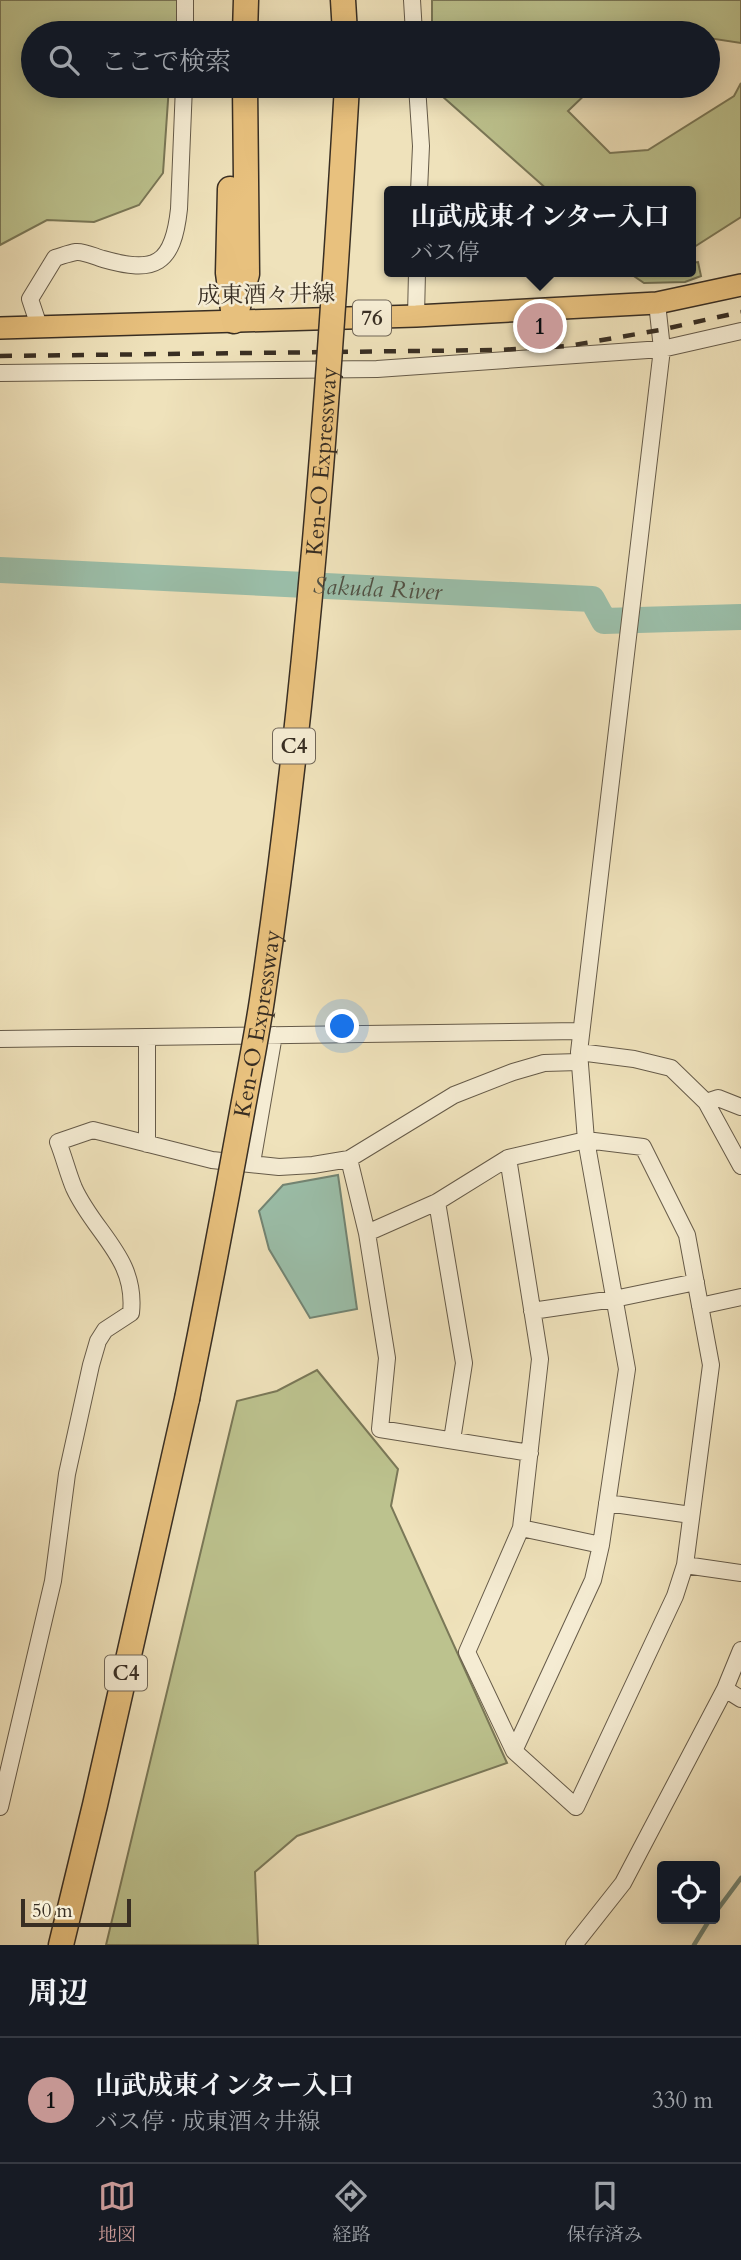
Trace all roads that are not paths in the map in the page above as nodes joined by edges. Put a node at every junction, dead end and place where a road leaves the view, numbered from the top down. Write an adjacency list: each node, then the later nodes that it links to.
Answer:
1 (186, 0): 7 (street)
2 (233, 0): 8 (highway)
3 (246, 0): 9 (highway)
4 (343, 0): 10 (highway)
5 (349, 0): 11 (highway)
6 (412, 0): 12 (street)
7 (185, 21)
8 (233, 21)
9 (245, 21)
10 (346, 21)
11 (348, 21)
12 (413, 21)
13 (184, 98): 24 (street)
14 (232, 98): 23 (highway)
15 (245, 98): 23 (highway)
16 (347, 98): 61 (highway, Ken-O Expressway / C4, bridge)
17 (418, 98): 18 (street)
18 (419, 186)
19 (417, 277): 22 (street)
20 (741, 285): 21 (main road, 成東酒々井線 / 76)
21 (657, 303): 22 (main road, 成東酒々井線 / 76); 26 (street)
22 (416, 316): 23 (main road, 成東酒々井線 / 76)
23 (234, 321): 24 (main road, 成東酒々井線 / 76)
24 (15, 326)
25 (741, 331): 26 (street)
26 (662, 349): 27 (street); 28 (street)
27 (0, 373)
28 (580, 1031): 29 (street); 32 (street)
29 (274, 1035): 30 (street); 39 (street)
30 (147, 1038): 31 (street); 36 (street)
31 (0, 1039)
32 (579, 1057): 33 (street); 35 (street); 38 (street)
33 (706, 1102): 34 (street); 40 (street)
34 (741, 1107)
35 (586, 1140): 37 (street); 43 (street); 45 (street)
36 (147, 1144): 39 (street); 60 (street)
37 (508, 1158): 41 (street); 47 (street)
38 (349, 1159): 39 (street); 42 (street)
39 (252, 1163)
40 (741, 1166)
41 (437, 1202): 42 (street); 48 (street)
42 (367, 1233): 48 (street)
43 (696, 1282): 45 (street); 46 (street)
44 (741, 1297): 46 (street)
45 (614, 1299): 47 (street); 50 (street)
46 (700, 1306): 51 (street)
47 (532, 1311): 49 (street)
48 (453, 1440): 49 (street)
49 (530, 1453): 52 (street)
50 (607, 1503): 51 (street); 53 (street)
51 (691, 1515): 54 (street)
52 (521, 1528): 53 (street); 59 (street)
53 (601, 1545): 59 (street)
54 (685, 1565): 55 (street); 59 (street)
55 (741, 1573)
56 (741, 1650): 57 (street)
57 (726, 1689): 58 (street); 62 (street)
58 (741, 1699)
59 (514, 1751)
60 (0, 1807)
61 (61, 1945)
62 (574, 1945)

